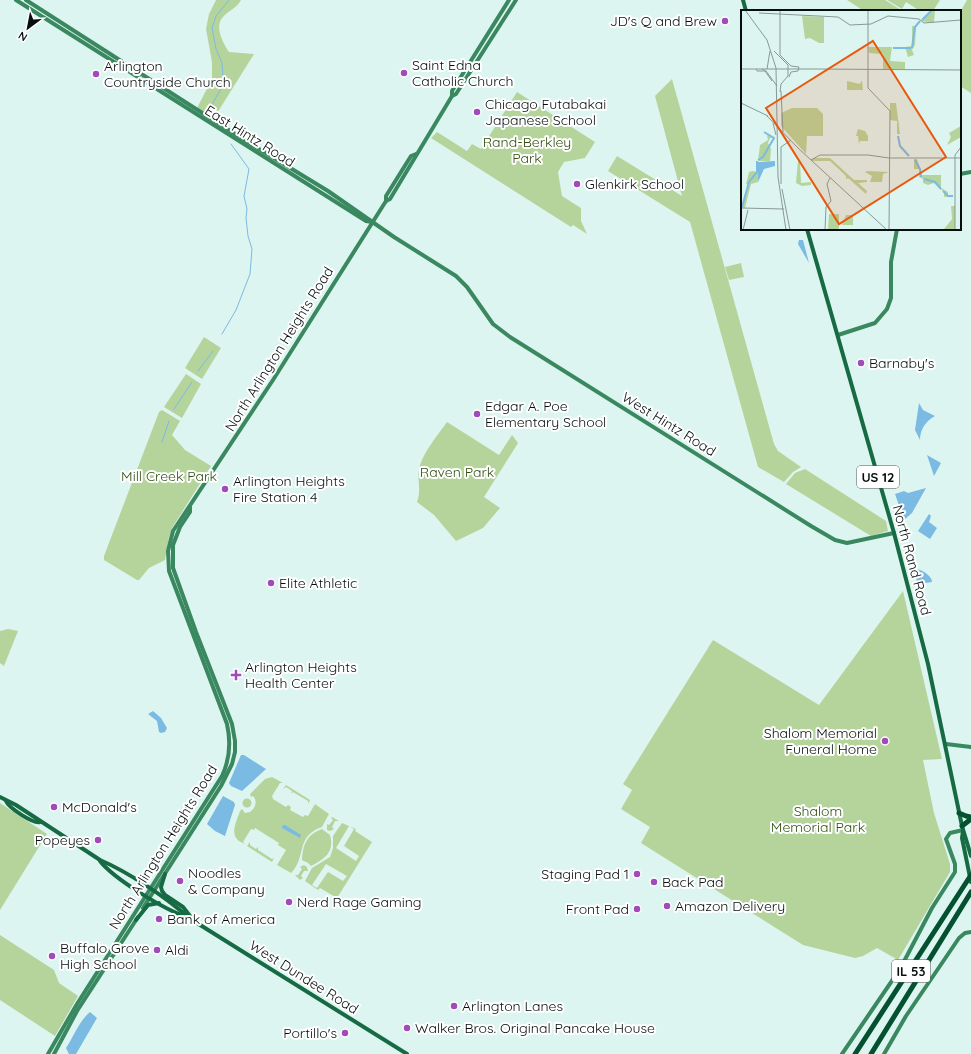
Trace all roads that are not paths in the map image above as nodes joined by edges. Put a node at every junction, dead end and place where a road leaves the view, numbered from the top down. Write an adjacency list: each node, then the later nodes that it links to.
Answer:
1 (16, 0): 10 (main road, East Hintz Road)
2 (26, 0): 10 (main road, East Hintz Road)
3 (509, 0): 7 (main road, North Arlington Heights Road)
4 (516, 0): 7 (main road, North Arlington Heights Road)
5 (743, 0): 6 (main road)
6 (746, 10)
7 (452, 96): 10 (main road, North Arlington Heights Road)
8 (971, 172): 9 (main road)
9 (961, 174)
10 (372, 222): 13 (main road, East Hintz Road); 15 (main road, North Arlington Heights Road)
11 (807, 230): 14 (main road, North Rand Road / US 12)
12 (898, 230): 14 (main road)
13 (456, 276): 16 (main road, West Hintz Road)
14 (838, 335): 16 (main road, North Rand Road / US 12)
15 (190, 507): 25 (main road, North Arlington Heights Road); 28 (main road, North Arlington Heights Road)
16 (894, 533): 17 (main road, North Rand Road / US 12)
17 (946, 744): 18 (main road); 20 (main road, North Rand Road / US 12)
18 (971, 747)
19 (0, 797): 24 (main road)
20 (959, 813): 21 (highway); 22 (main road, North Rand Road / US 12)
21 (971, 818): 22 (highway)
22 (962, 828): 23 (main road, North Rand Road / US 12); 27 (main road, North Rand Road / US 12); 41 (main road)
23 (971, 856)
24 (100, 860): 28 (main road, West Dundee Road); 31 (main road, West Dundee Road)
25 (165, 874): 29 (main road, North Arlington Heights Road); 36 (main road)
26 (971, 875): 42 (highway, IL 53)
27 (971, 882)
28 (149, 889): 29 (main road, West Dundee Road); 31 (main road, North Arlington Heights Road)
29 (154, 892): 32 (main road, North Arlington Heights Road); 34 (main road, West Dundee Road)
30 (971, 892): 43 (highway, IL 53)
31 (145, 895): 32 (main road, West Dundee Road); 38 (main road, North Arlington Heights Road)
32 (150, 898): 33 (main road, West Dundee Road); 35 (main road, North Arlington Heights Road)
33 (159, 903): 34 (main road, West Dundee Road); 35 (main road)
34 (189, 918): 36 (main road, West Dundee Road)
35 (136, 920): 39 (main road, North Arlington Heights Road)
36 (194, 921): 40 (main road, West Dundee Road)
37 (971, 932): 44 (main road)
38 (48, 1054)
39 (54, 1054)
40 (407, 1054)
41 (842, 1054)
42 (856, 1054)
43 (871, 1054)
44 (884, 1054)

